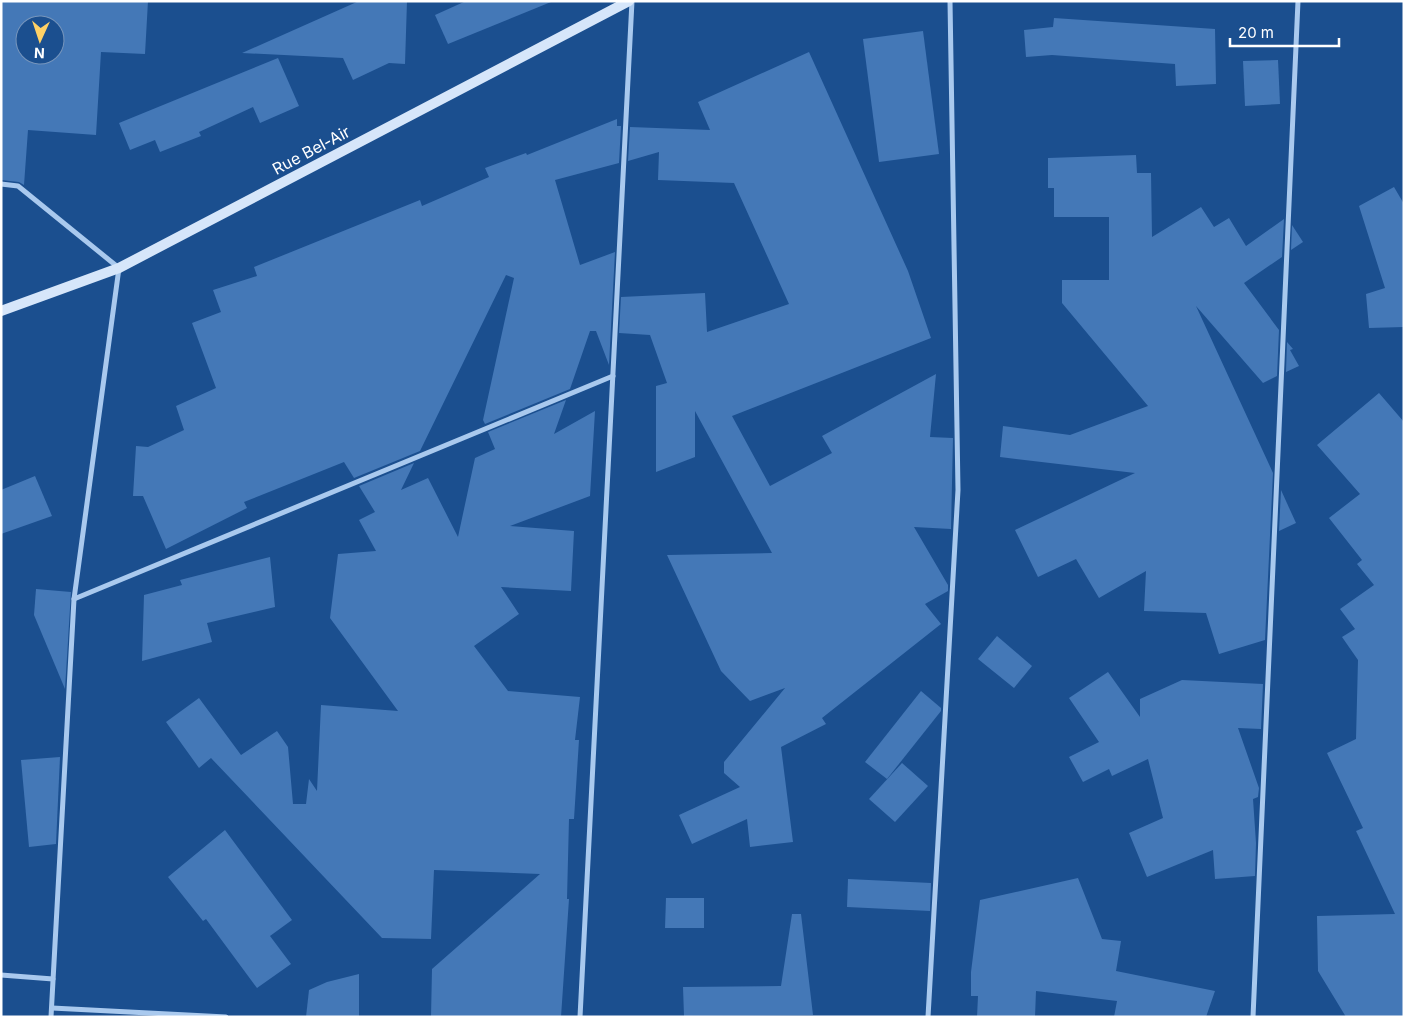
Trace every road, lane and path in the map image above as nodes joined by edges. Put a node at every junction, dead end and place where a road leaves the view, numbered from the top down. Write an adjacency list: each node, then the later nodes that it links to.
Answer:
1 (630, 1): 5 (main road, Rue Bel-Air); 7 (street)
2 (950, 1): 15 (street)
3 (1298, 1): 16 (street)
4 (1, 184): 5 (street)
5 (119, 268): 6 (main road, Rue Bel-Air); 8 (street)
6 (1, 311)
7 (613, 376): 8 (street); 14 (street)
8 (74, 599): 10 (street)
9 (1, 975): 10 (street)
10 (53, 979): 11 (street)
11 (52, 1008): 12 (street); 13 (street)
12 (51, 1017)
13 (226, 1017)
14 (580, 1017)
15 (928, 1017)
16 (1253, 1017)

